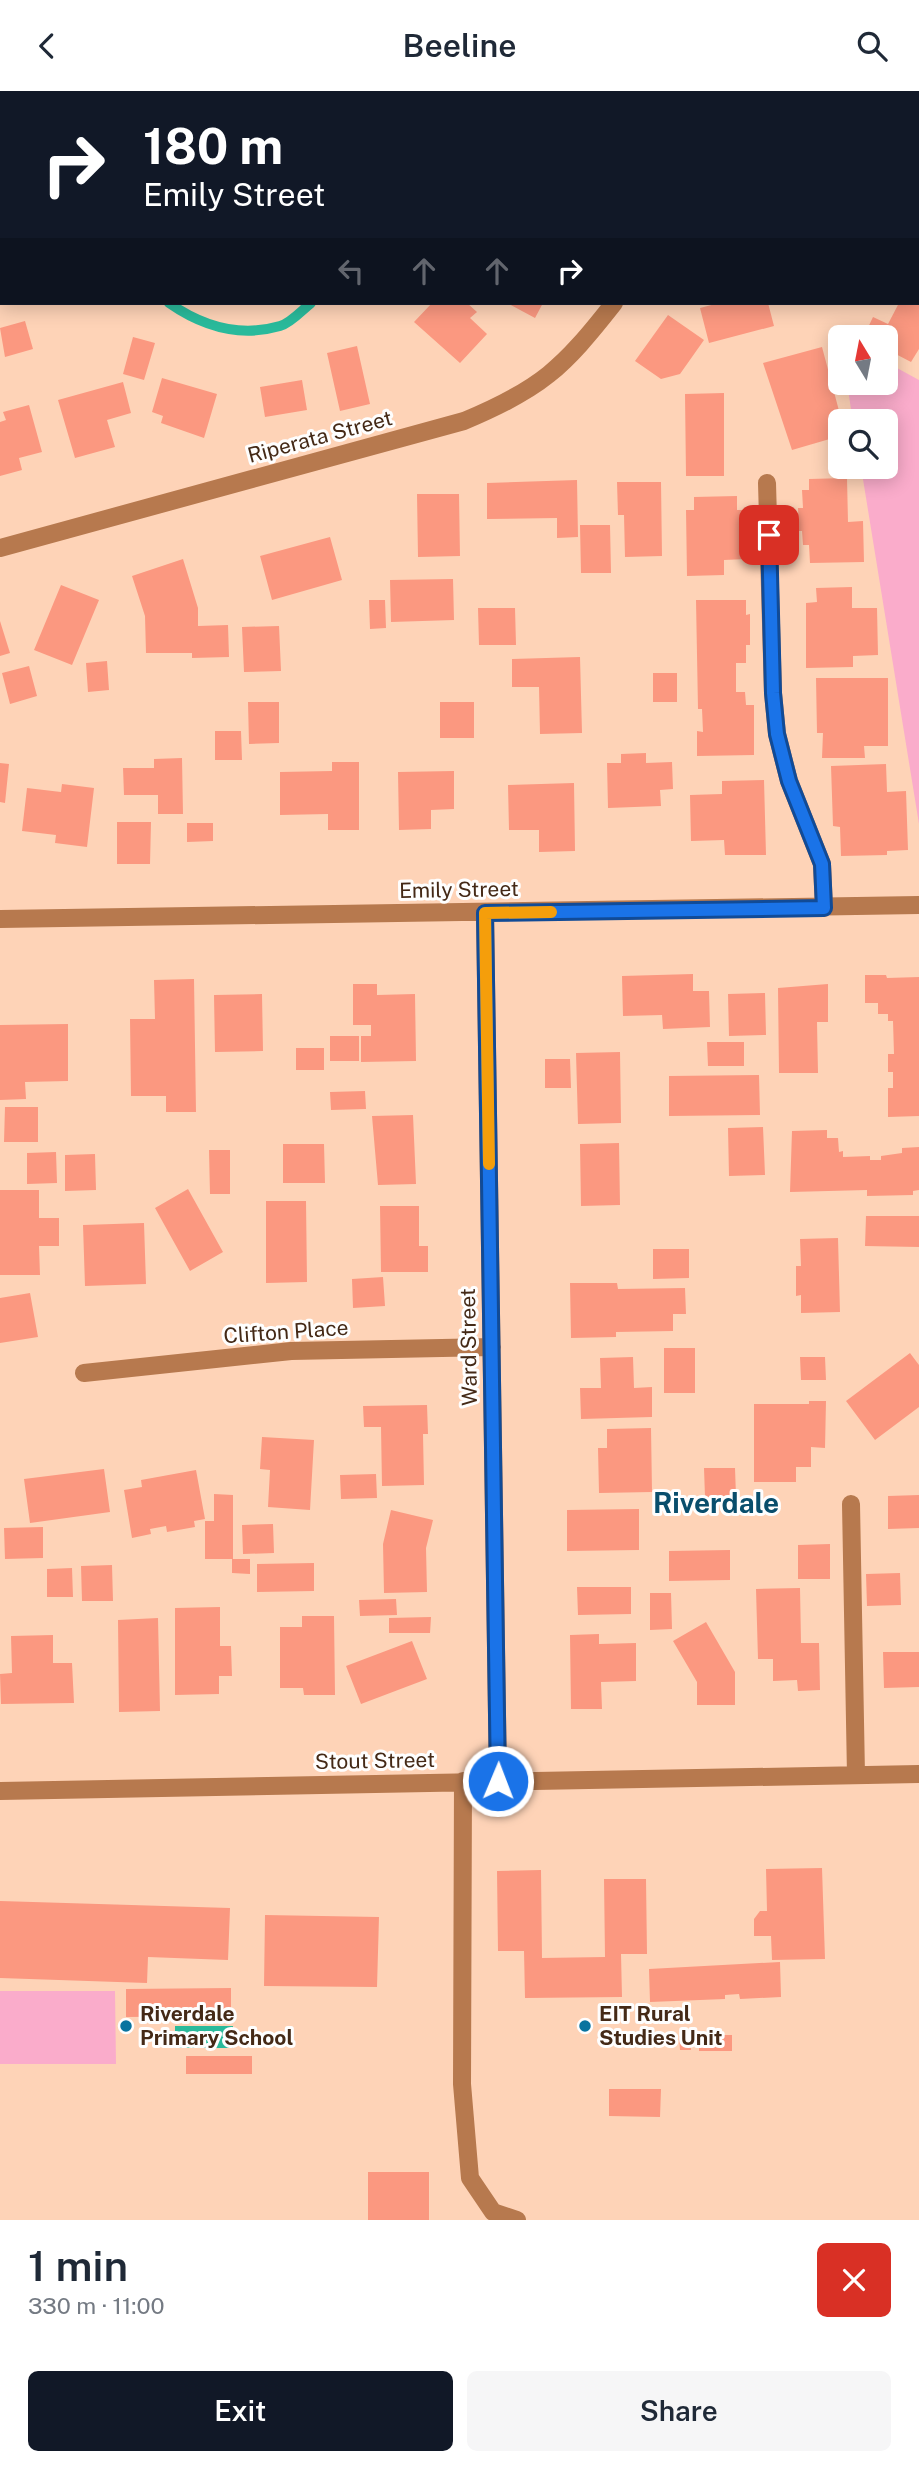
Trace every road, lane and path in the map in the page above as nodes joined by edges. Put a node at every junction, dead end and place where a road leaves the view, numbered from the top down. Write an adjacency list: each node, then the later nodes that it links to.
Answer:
1 (612, 305): 3 (street, Riperata Street)
2 (767, 483): 5 (street)
3 (0, 548)
4 (919, 905): 5 (street, Emily Street)
5 (824, 908): 6 (street, Emily Street)
6 (485, 913): 7 (street, Emily Street); 8 (street, Ward Street)
7 (0, 919)
8 (492, 1347): 9 (street, Clifton Place); 14 (street, Ward Street)
9 (84, 1373)
10 (851, 1504): 11 (street)
11 (856, 1775): 12 (street, Stout Street); 14 (street, Stout Street)
12 (919, 1775)
13 (463, 1781): 14 (street, Stout Street); 15 (street, Stout Street); 16 (street)
14 (498, 1781)
15 (0, 1791)
16 (517, 2220)

